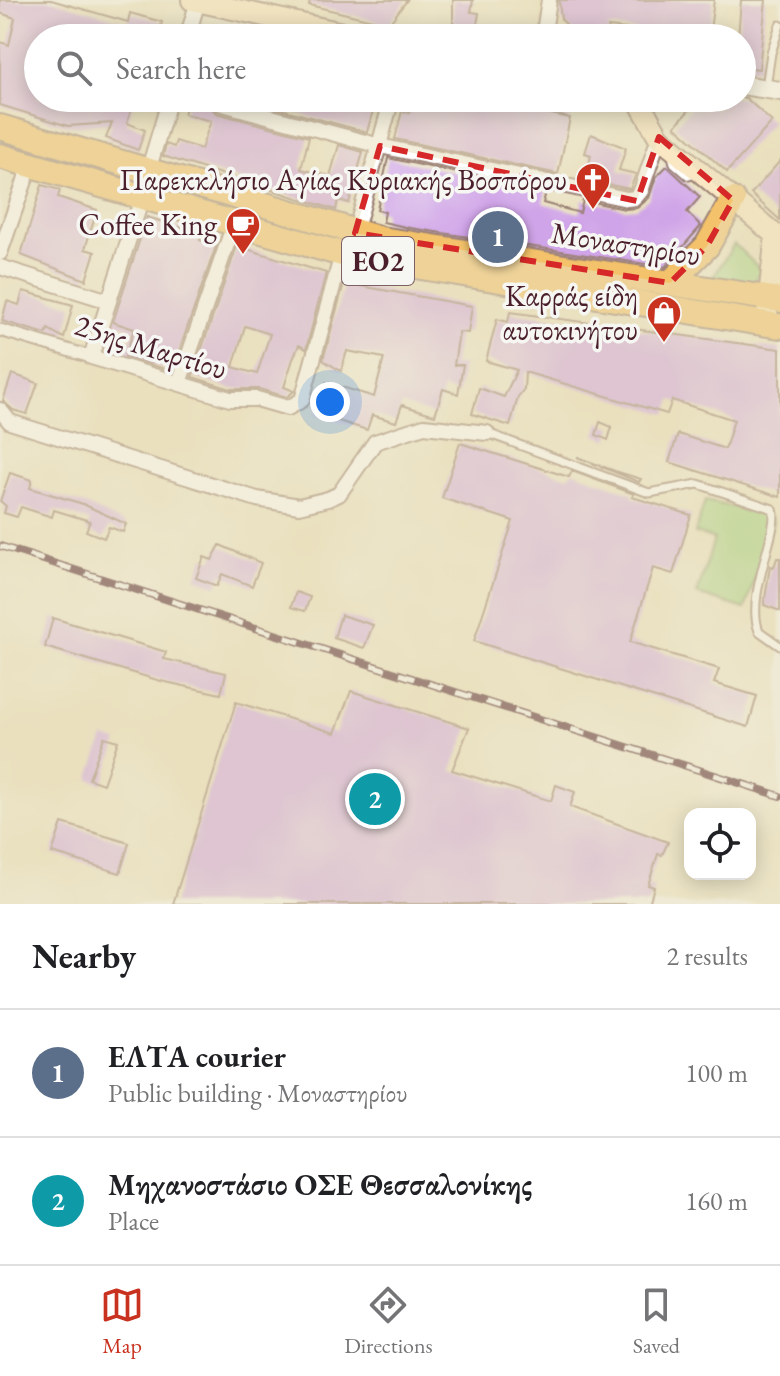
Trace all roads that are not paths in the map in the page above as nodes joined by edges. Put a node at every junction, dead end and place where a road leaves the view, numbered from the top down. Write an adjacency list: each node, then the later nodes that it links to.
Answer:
1 (549, 0): 5 (street)
2 (195, 1): 3 (street); 4 (main road)
3 (190, 24)
4 (301, 24)
5 (545, 24)
6 (780, 25): 7 (lane)
7 (773, 90)
8 (166, 112): 18 (street)
9 (253, 112): 14 (street)
10 (388, 112): 14 (street)
11 (645, 112): 13 (main road)
12 (0, 127): 18 (main road, Μοναστηρίου / ΕΟ2)
13 (659, 137): 14 (street); 21 (main road)
14 (380, 146): 24 (street)
15 (0, 156): 17 (main road, Μοναστηρίου / ΕΟ2)
16 (672, 156): 19 (lane)
17 (30, 166): 20 (main road, Μοναστηρίου / ΕΟ2); 25 (street)
18 (148, 171): 24 (main road, Μοναστηρίου / ΕΟ2)
19 (695, 174)
20 (142, 198): 22 (main road, Μοναστηρίου / ΕΟ2); 29 (street)
21 (733, 200): 23 (main road); 27 (main road)
22 (234, 224): 24 (main road, Μοναστηρίου / ΕΟ2); 33 (street)
23 (778, 237): 28 (main road)
24 (348, 243): 27 (main road, Μοναστηρίου / ΕΟ2); 30 (main road, Μοναστηρίου / ΕΟ2); 33 (street, 25ης Μαρτίου)
25 (0, 253)
26 (0, 267): 29 (street)
27 (670, 283): 28 (main road, Μοναστηρίου / ΕΟ2)
28 (774, 299): 30 (main road)
29 (109, 301): 32 (street)
30 (773, 325)
31 (0, 330): 32 (street, 25ης Μαρτίου)
32 (91, 357): 33 (street, 25ης Μαρτίου)
33 (179, 383)
34 (0, 410): 35 (street)
35 (487, 433): 36 (lane)
36 (780, 646)

